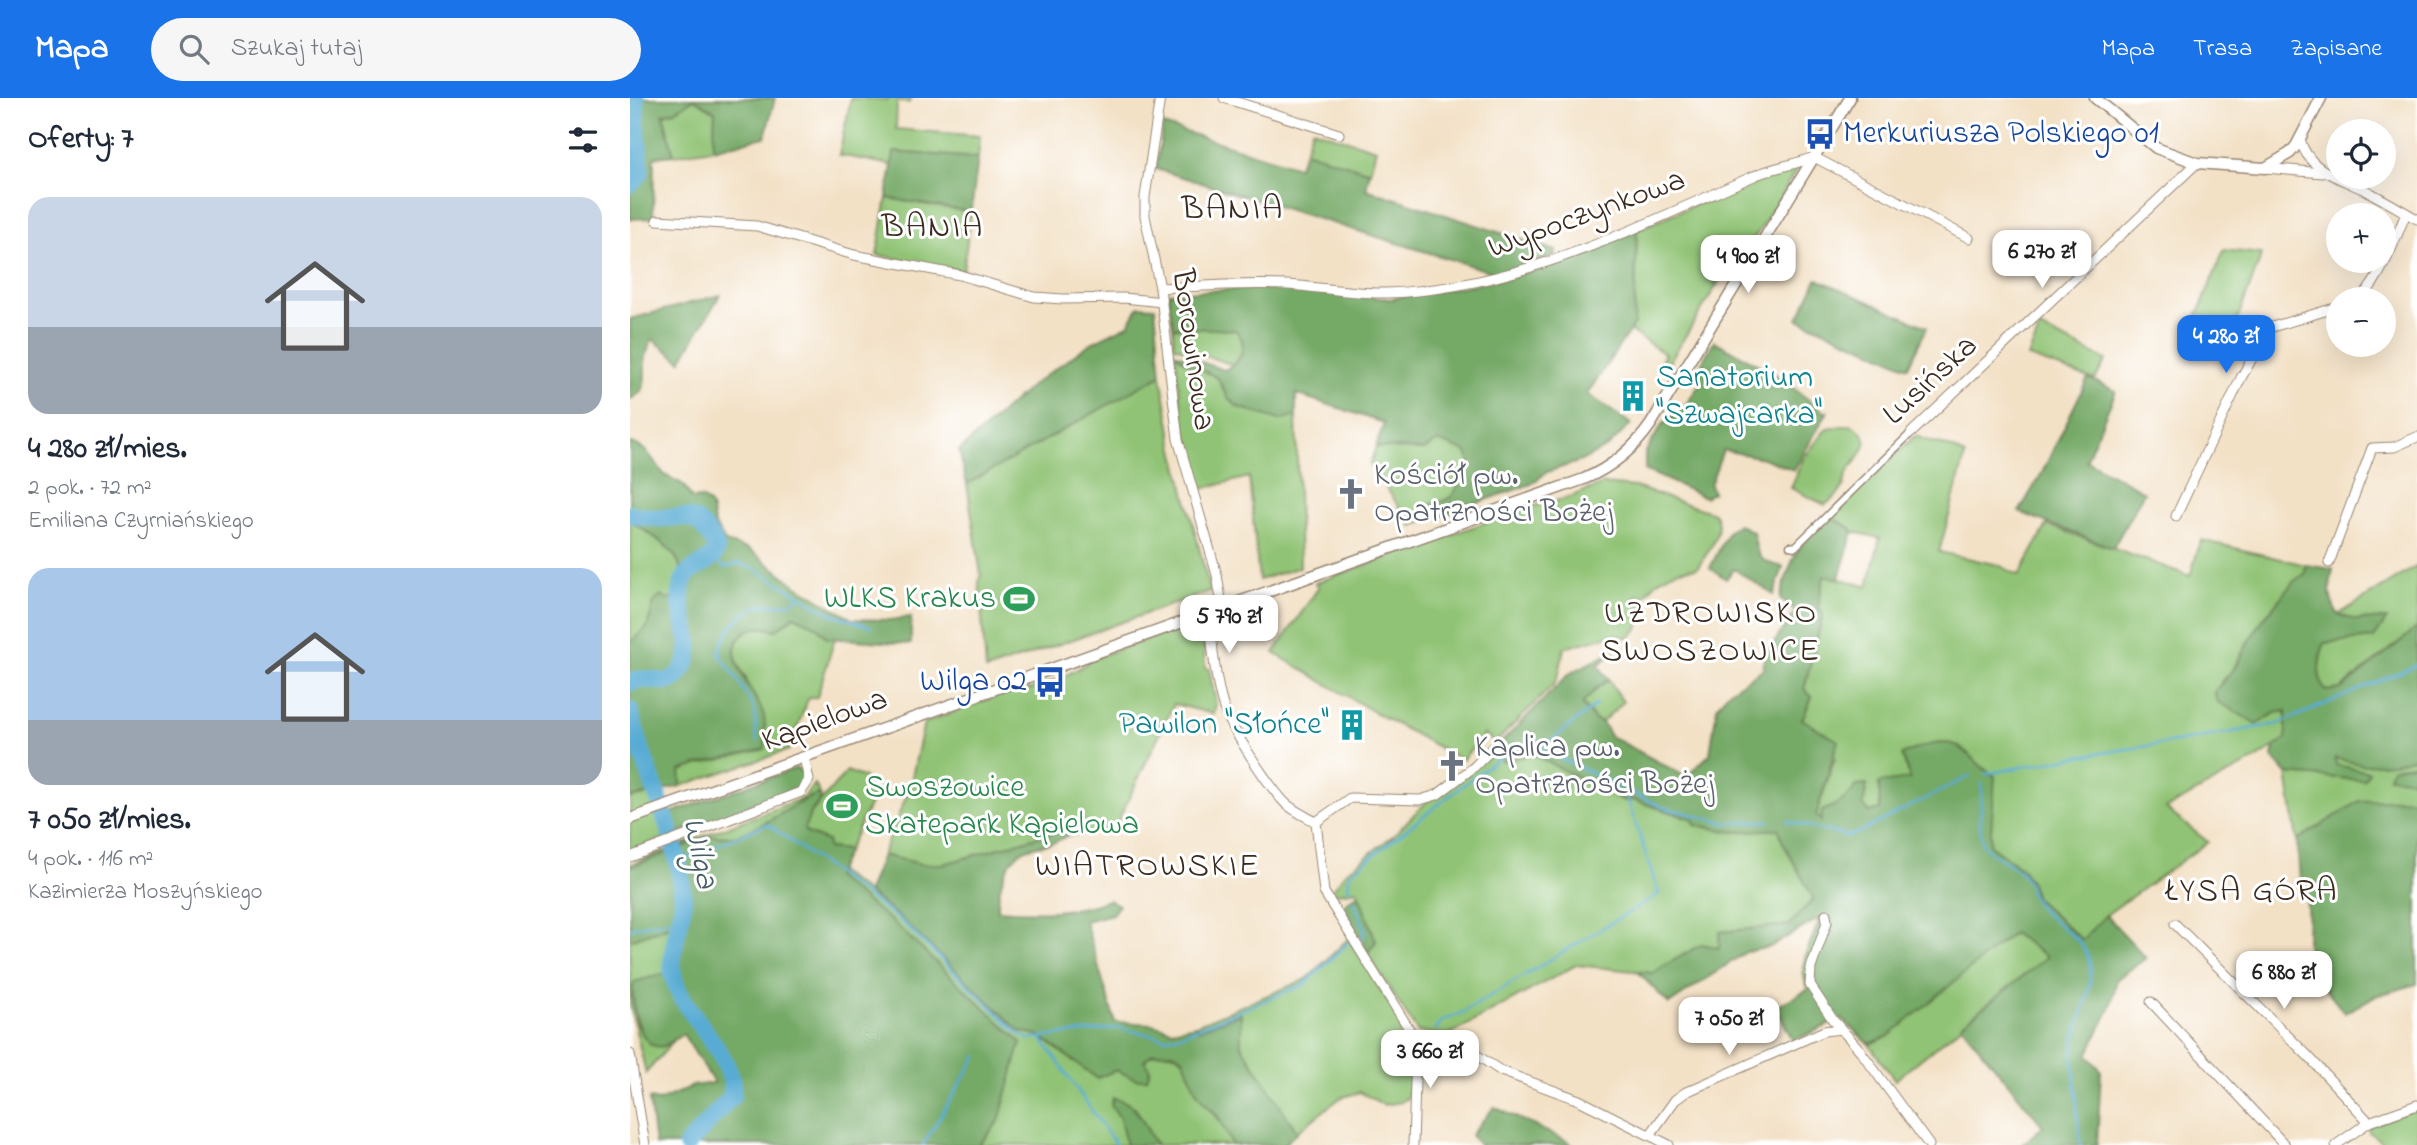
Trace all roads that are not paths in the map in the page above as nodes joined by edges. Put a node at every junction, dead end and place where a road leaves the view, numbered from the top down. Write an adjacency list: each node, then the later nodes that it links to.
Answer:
1 (1160, 98): 19 (street, Borowinowa)
2 (1224, 98): 6 (street)
3 (1850, 98): 8 (street, Kąpielowa)
4 (2095, 98): 9 (street)
5 (2321, 98): 7 (street)
6 (1339, 134)
7 (2300, 139): 10 (street); 11 (street)
8 (1814, 157): 17 (street); 19 (street, Wypoczynkowa); 27 (street, Kąpielowa)
9 (2197, 163): 10 (street); 22 (street, Lusińska)
10 (2265, 168): 12 (street)
11 (2326, 173)
12 (2326, 174)
13 (2363, 189): 14 (street)
14 (2406, 213): 15 (street); 18 (street)
15 (2417, 219)
16 (657, 220): 20 (street)
17 (1969, 238)
18 (2370, 287)
19 (1160, 288): 20 (street, Borowinowa)
20 (1162, 302): 27 (street, Borowinowa)
21 (2326, 311): 24 (street)
22 (1911, 433): 25 (street, Lusińska)
23 (2417, 437): 26 (street)
24 (2176, 516)
25 (1790, 546)
26 (2329, 563)
27 (1222, 606): 28 (street, Kąpielowa)
28 (1209, 611): 30 (street, Kąpielowa); 32 (street)
29 (1497, 744): 32 (street)
30 (804, 757): 31 (street, Kąpielowa); 33 (street)
31 (630, 819)
32 (1315, 822): 38 (street)
33 (630, 857)
34 (1826, 914): 37 (street)
35 (2175, 924): 41 (street)
36 (2151, 1002): 47 (street)
37 (1841, 1030): 42 (street); 46 (street)
38 (1414, 1037): 42 (street); 44 (street)
39 (630, 1054): 43 (street)
40 (2417, 1105): 41 (street)
41 (2369, 1122): 48 (street)
42 (1650, 1135): 45 (street)
43 (645, 1145)
44 (1413, 1145)
45 (1669, 1145)
46 (1929, 1145)
47 (2285, 1145)
48 (2336, 1145)

